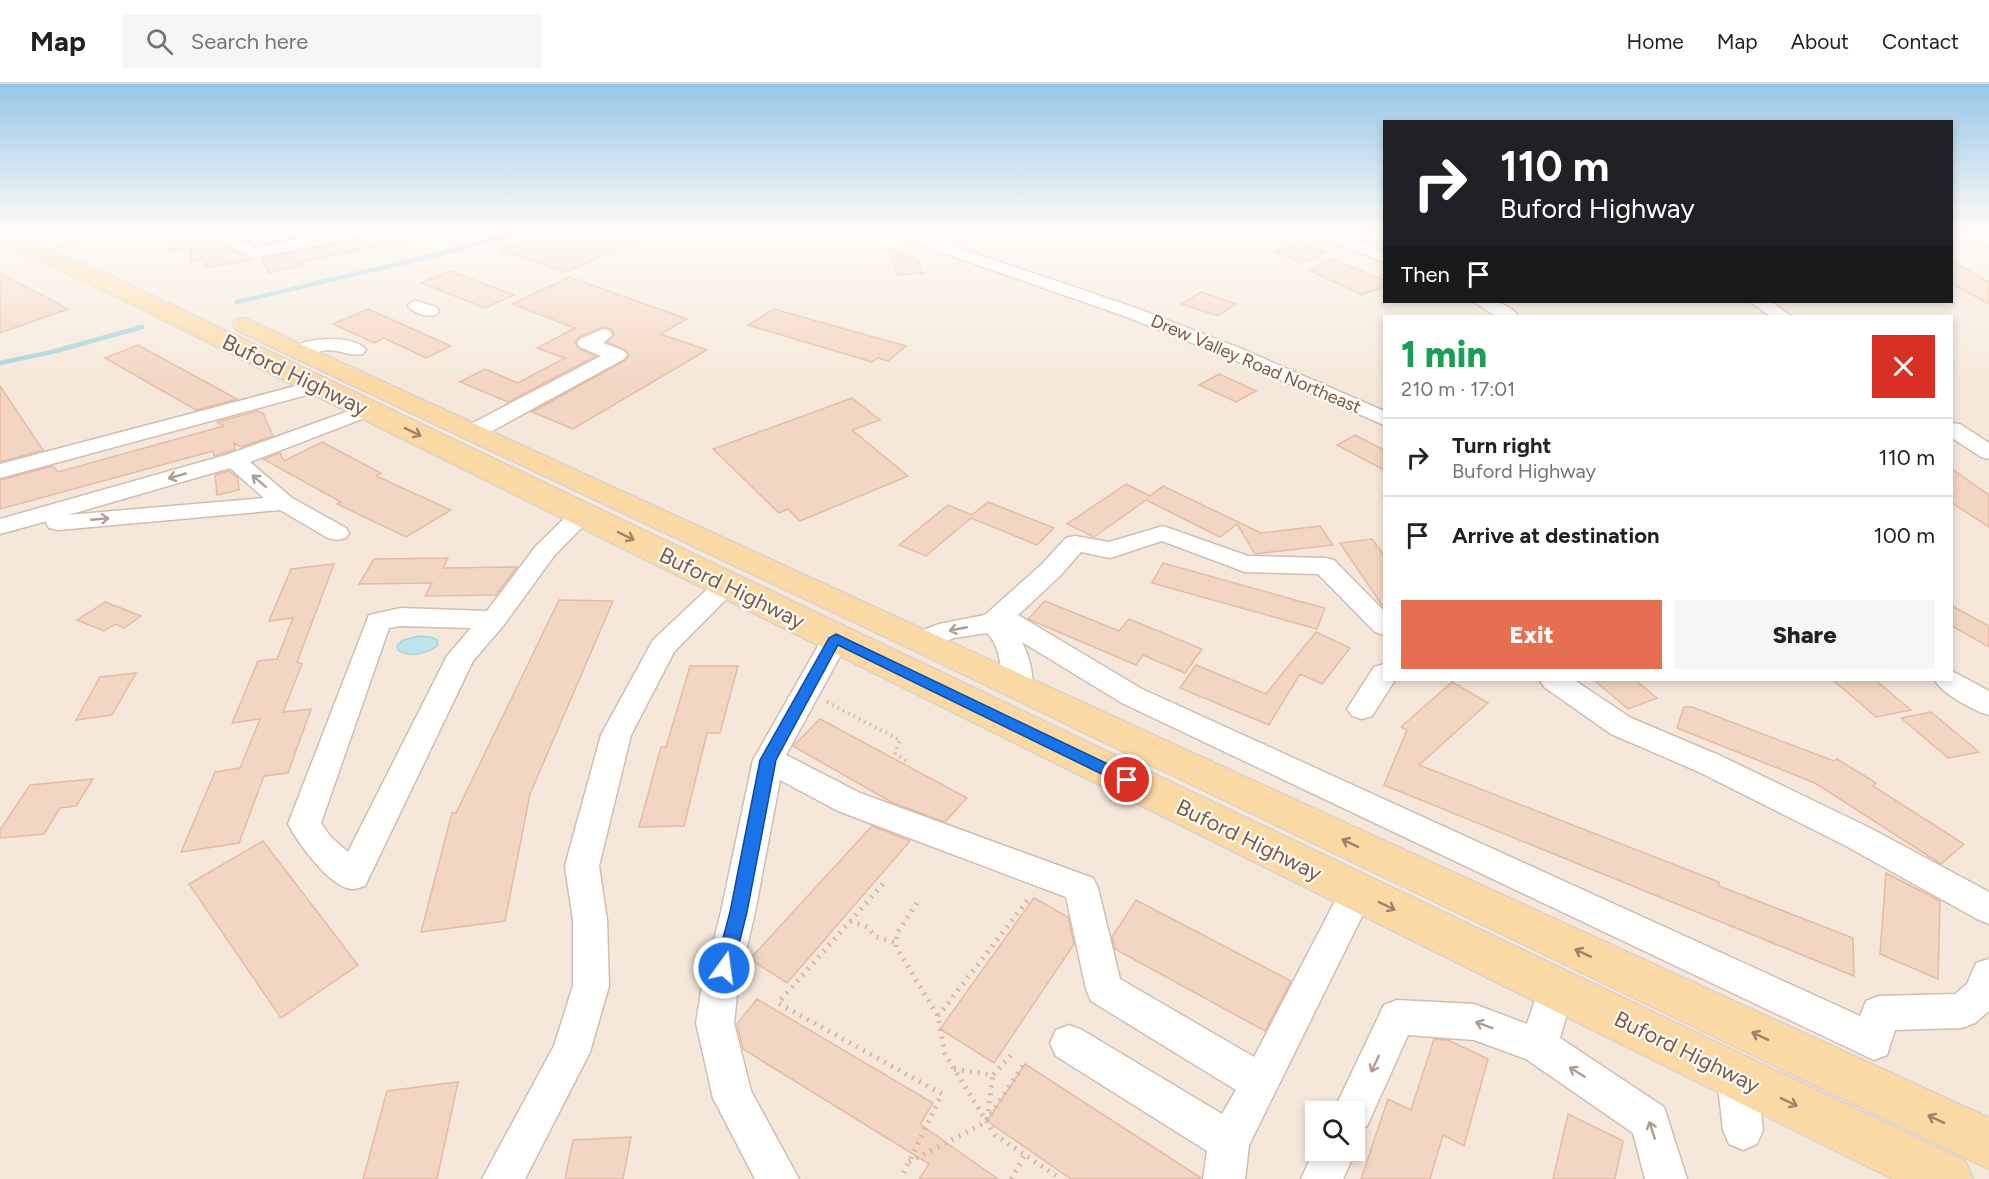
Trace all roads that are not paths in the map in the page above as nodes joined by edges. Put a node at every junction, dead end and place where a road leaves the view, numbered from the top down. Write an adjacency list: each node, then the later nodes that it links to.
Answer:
1 (101, 280): 11 (main road, Buford Highway)
2 (130, 280): 10 (main road, Buford Highway)
3 (1037, 280): 14 (street, Drew Valley Road Northeast)
4 (1485, 303): 6 (street)
5 (1762, 303): 7 (street)
6 (1507, 315)
7 (1780, 315)
8 (603, 335): 17 (street)
9 (356, 350): 10 (street)
10 (300, 351): 17 (main road, Buford Highway)
11 (318, 386): 12 (main road, Buford Highway); 15 (street)
12 (368, 410): 19 (street); 22 (main road, Buford Highway, one-way to 22)
13 (154, 412): 15 (street)
14 (1383, 419)
15 (177, 424): 20 (street)
16 (1953, 430): 18 (street)
17 (475, 431): 30 (main road, Buford Highway)
18 (1989, 452)
19 (234, 460): 21 (street, one-way to 19); 23 (street, one-way to 23)
20 (0, 471)
21 (284, 503): 23 (street, one-way to 21); 24 (street)
22 (582, 514): 25 (main road, Buford Highway, one-way to 25); 26 (street)
23 (0, 528)
24 (337, 533)
25 (727, 585): 29 (main road, Buford Highway); 51 (street)
26 (494, 620): 26 (street)
27 (997, 620): 28 (street); 30 (street, one-way to 30); 34 (street); 40 (street)
28 (1383, 625)
29 (836, 638): 37 (street); 38 (main road, Buford Highway)
30 (923, 641): 34 (main road, Buford Highway)
31 (1383, 676): 36 (street)
32 (1555, 681): 39 (street)
33 (1951, 681): 35 (street)
34 (1019, 688): 48 (main road, Buford Highway, one-way to 34)
35 (1989, 705)
36 (1362, 709)
37 (768, 760): 45 (street); 52 (street)
38 (1357, 892): 41 (main road, Buford Highway, one-way to 41); 45 (street)
39 (1989, 909)
40 (1989, 975)
41 (1556, 989): 43 (street); 44 (main road, Buford Highway)
42 (1069, 1043): 49 (street)
43 (1539, 1046): 46 (street, one-way to 46); 54 (street, one-way to 43)
44 (1737, 1077): 47 (street); 55 (main road, Buford Highway, one-way to 55)
45 (1261, 1083): 49 (street)
46 (1358, 1101)
47 (1743, 1130)
48 (1989, 1144)
49 (1226, 1160)
50 (1330, 1161): 53 (street)
51 (503, 1179)
52 (778, 1179)
53 (1322, 1179)
54 (1666, 1179)
55 (1947, 1179)

